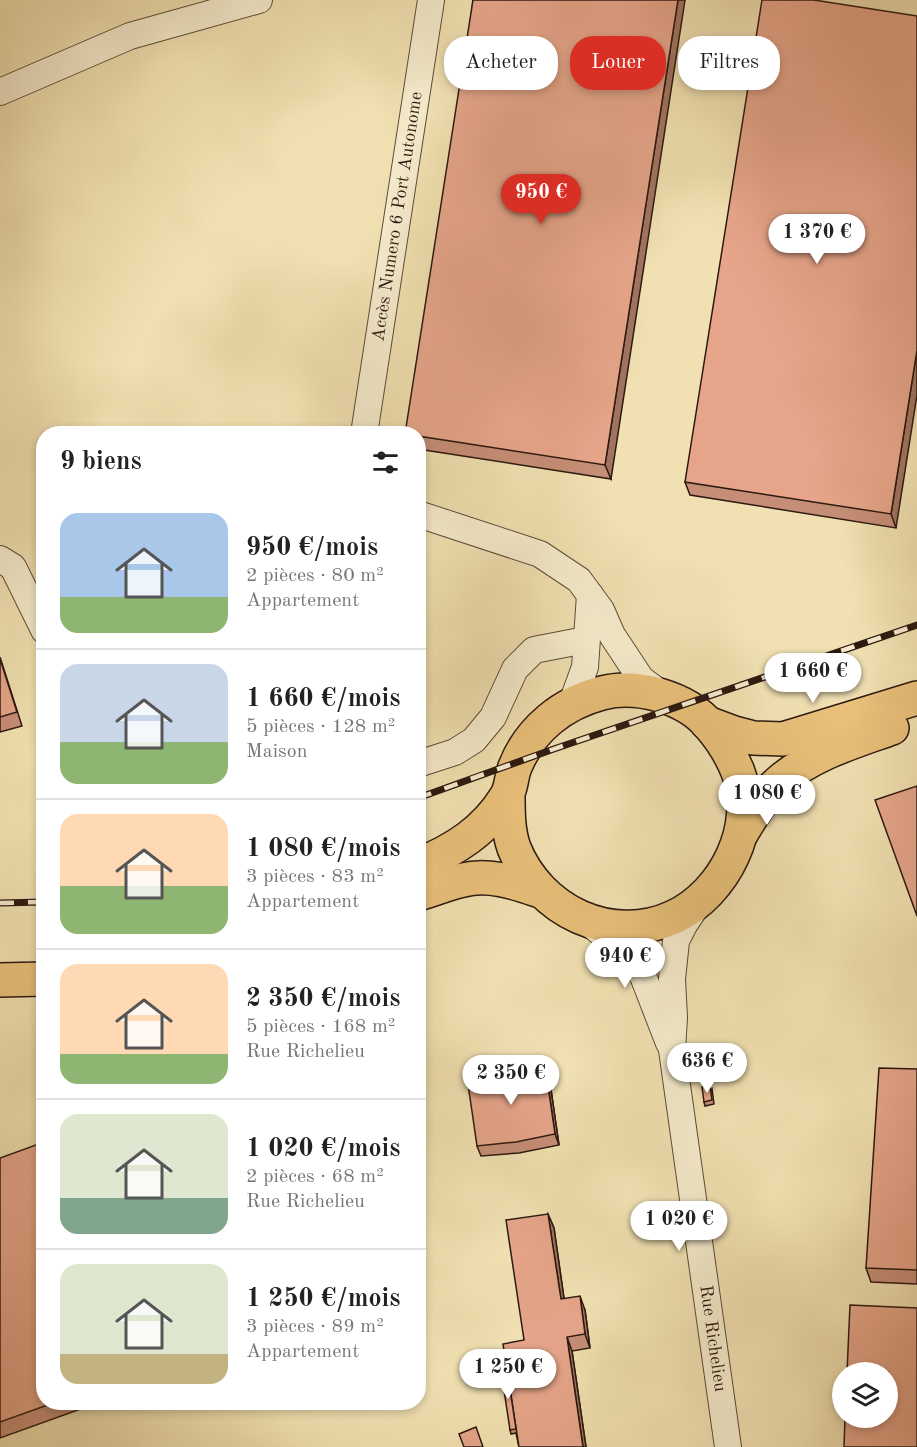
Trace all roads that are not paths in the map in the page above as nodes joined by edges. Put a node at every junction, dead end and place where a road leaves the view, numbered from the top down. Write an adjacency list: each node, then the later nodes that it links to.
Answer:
1 (259, 0): 3 (street)
2 (431, 0): 4 (street, Accès Numero 6 Port Autonome)
3 (0, 92)
4 (365, 426)
5 (426, 517): 7 (street)
6 (0, 559): 8 (street)
7 (590, 595): 9 (street); 10 (street)
8 (36, 614)
9 (586, 644): 12 (street); 15 (street)
10 (667, 698): 12 (main road); 14 (main road)
11 (917, 698): 14 (main road)
12 (572, 703): 16 (main road)
13 (917, 719): 17 (main road)
14 (707, 723): 17 (main road)
15 (426, 761)
16 (508, 794): 18 (main road); 19 (main road)
17 (741, 834): 21 (main road)
18 (426, 861)
19 (540, 891): 20 (main road); 22 (main road)
20 (426, 892)
21 (699, 901): 22 (main road); 25 (street, Rue Richelieu)
22 (585, 920): 25 (street, Rue Richelieu)
23 (36, 979): 24 (main road)
24 (0, 980)
25 (672, 1050): 26 (street, Rue Richelieu)
26 (728, 1447)

